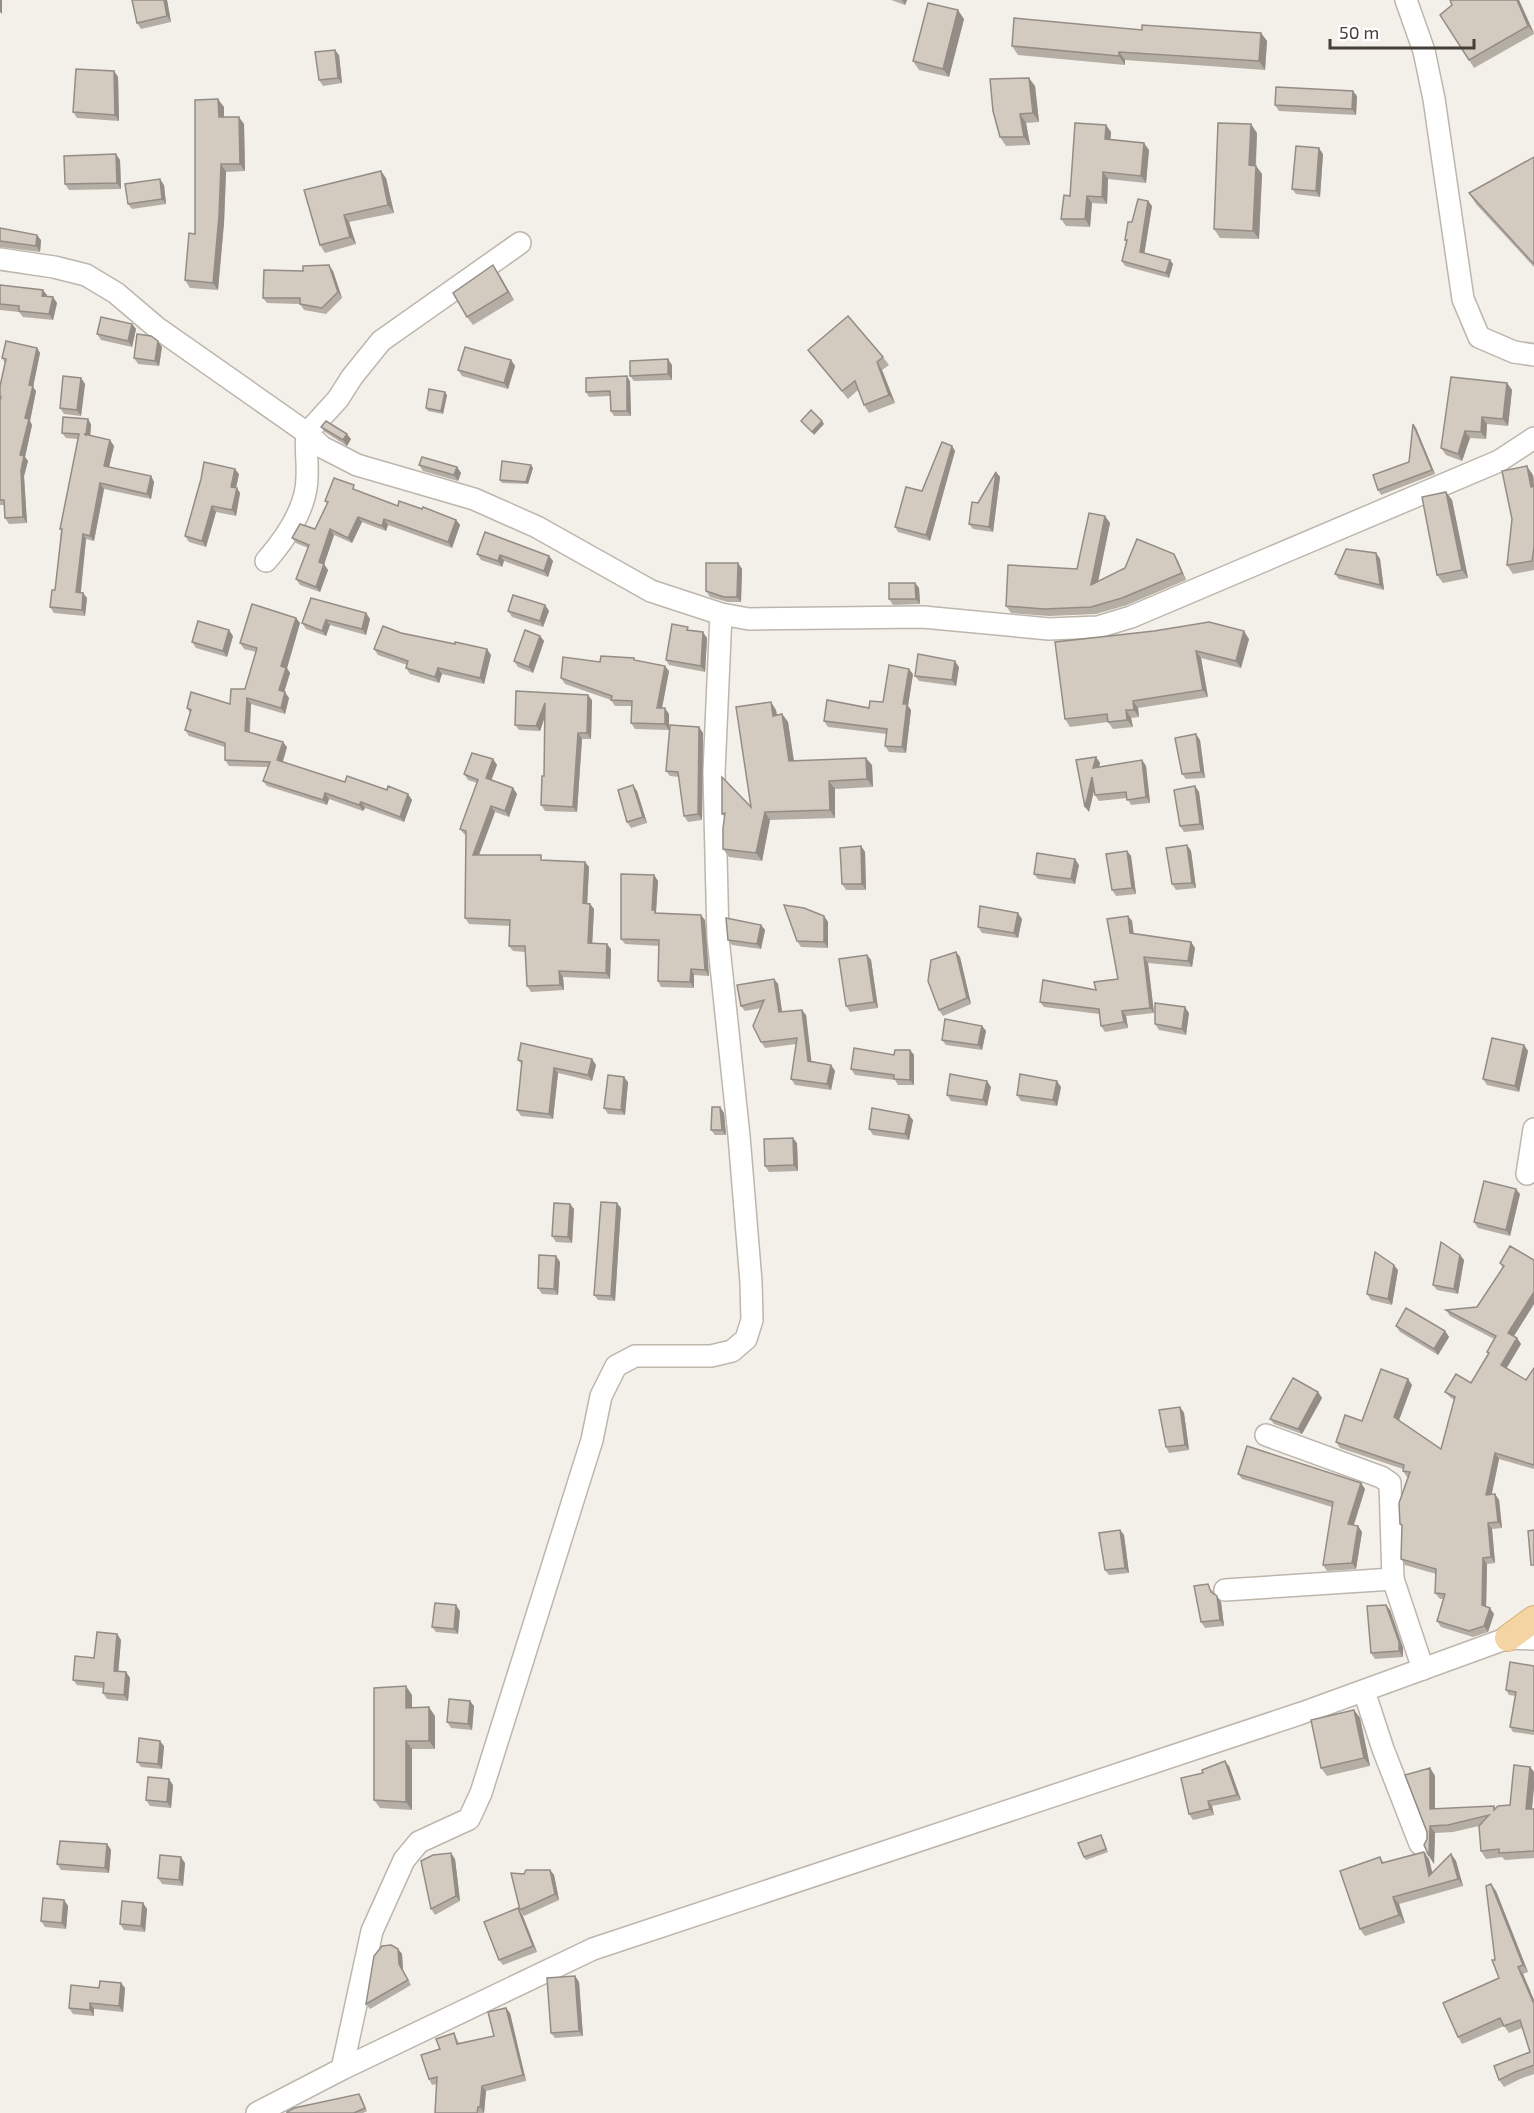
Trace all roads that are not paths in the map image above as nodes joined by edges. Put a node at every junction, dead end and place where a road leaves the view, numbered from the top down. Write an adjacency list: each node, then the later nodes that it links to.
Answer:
1 (1406, 0): 4 (street)
2 (520, 243): 5 (street)
3 (0, 259): 5 (street)
4 (1534, 355)
5 (306, 433): 7 (street); 8 (street)
6 (1534, 438): 8 (street)
7 (266, 561)
8 (721, 614): 20 (street)
9 (1534, 1129): 10 (street)
10 (1527, 1174)
11 (1266, 1435): 12 (street)
12 (1393, 1579): 13 (street); 17 (street)
13 (1225, 1590)
14 (1534, 1619): 15 (main road)
15 (1508, 1638): 16 (street); 17 (street)
16 (1534, 1639)
17 (1423, 1669): 18 (street)
18 (1364, 1691): 19 (street); 20 (street)
19 (1420, 1844)
20 (342, 2069): 21 (street)
21 (257, 2113)

